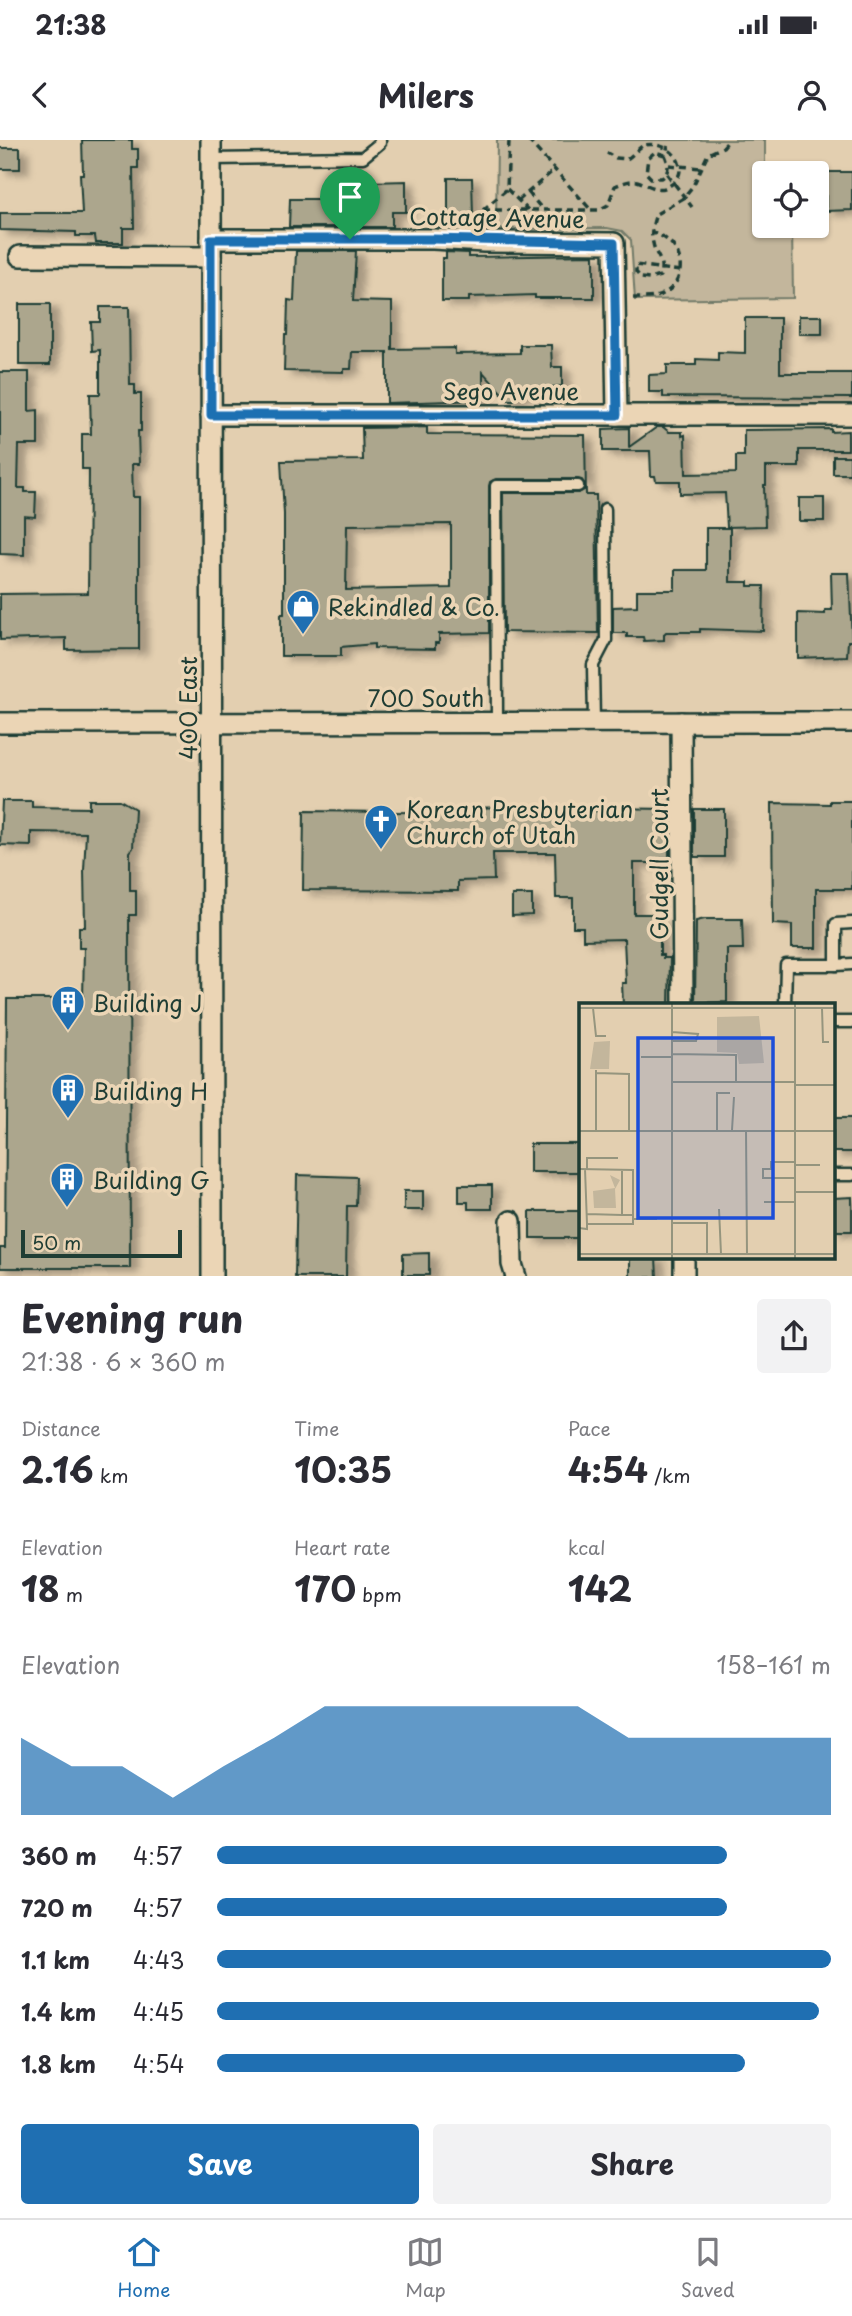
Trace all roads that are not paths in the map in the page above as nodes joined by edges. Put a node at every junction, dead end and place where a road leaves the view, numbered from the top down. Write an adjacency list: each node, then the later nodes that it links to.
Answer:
1 (380, 140): 2 (lane)
2 (211, 150): 3 (street, 400 East)
3 (211, 248): 4 (street, Cottage Avenue); 5 (street, 400 East); 6 (street, Cottage Avenue)
4 (20, 256)
5 (211, 415): 6 (street, Sego Avenue); 10 (street, 400 East)
6 (617, 415): 7 (street, Sego Avenue)
7 (852, 415)
8 (578, 486): 11 (lane)
9 (605, 509): 12 (lane)
10 (212, 722): 11 (street, 700 South); 15 (street, 700 South); 26 (street, 400 East)
11 (497, 722): 12 (street, 700 South)
12 (594, 722): 13 (street, 700 South)
13 (681, 722): 14 (street, 700 South); 19 (street, Gudgell Court)
14 (852, 722)
15 (0, 723)
16 (852, 923): 17 (lane)
17 (836, 964): 18 (lane); 20 (lane)
18 (852, 964)
19 (683, 1003)
20 (785, 1003)
21 (834, 1022): 22 (lane)
22 (852, 1022)
23 (834, 1175): 24 (lane)
24 (852, 1175)
25 (511, 1221): 27 (street)
26 (212, 1276)
27 (516, 1276)

